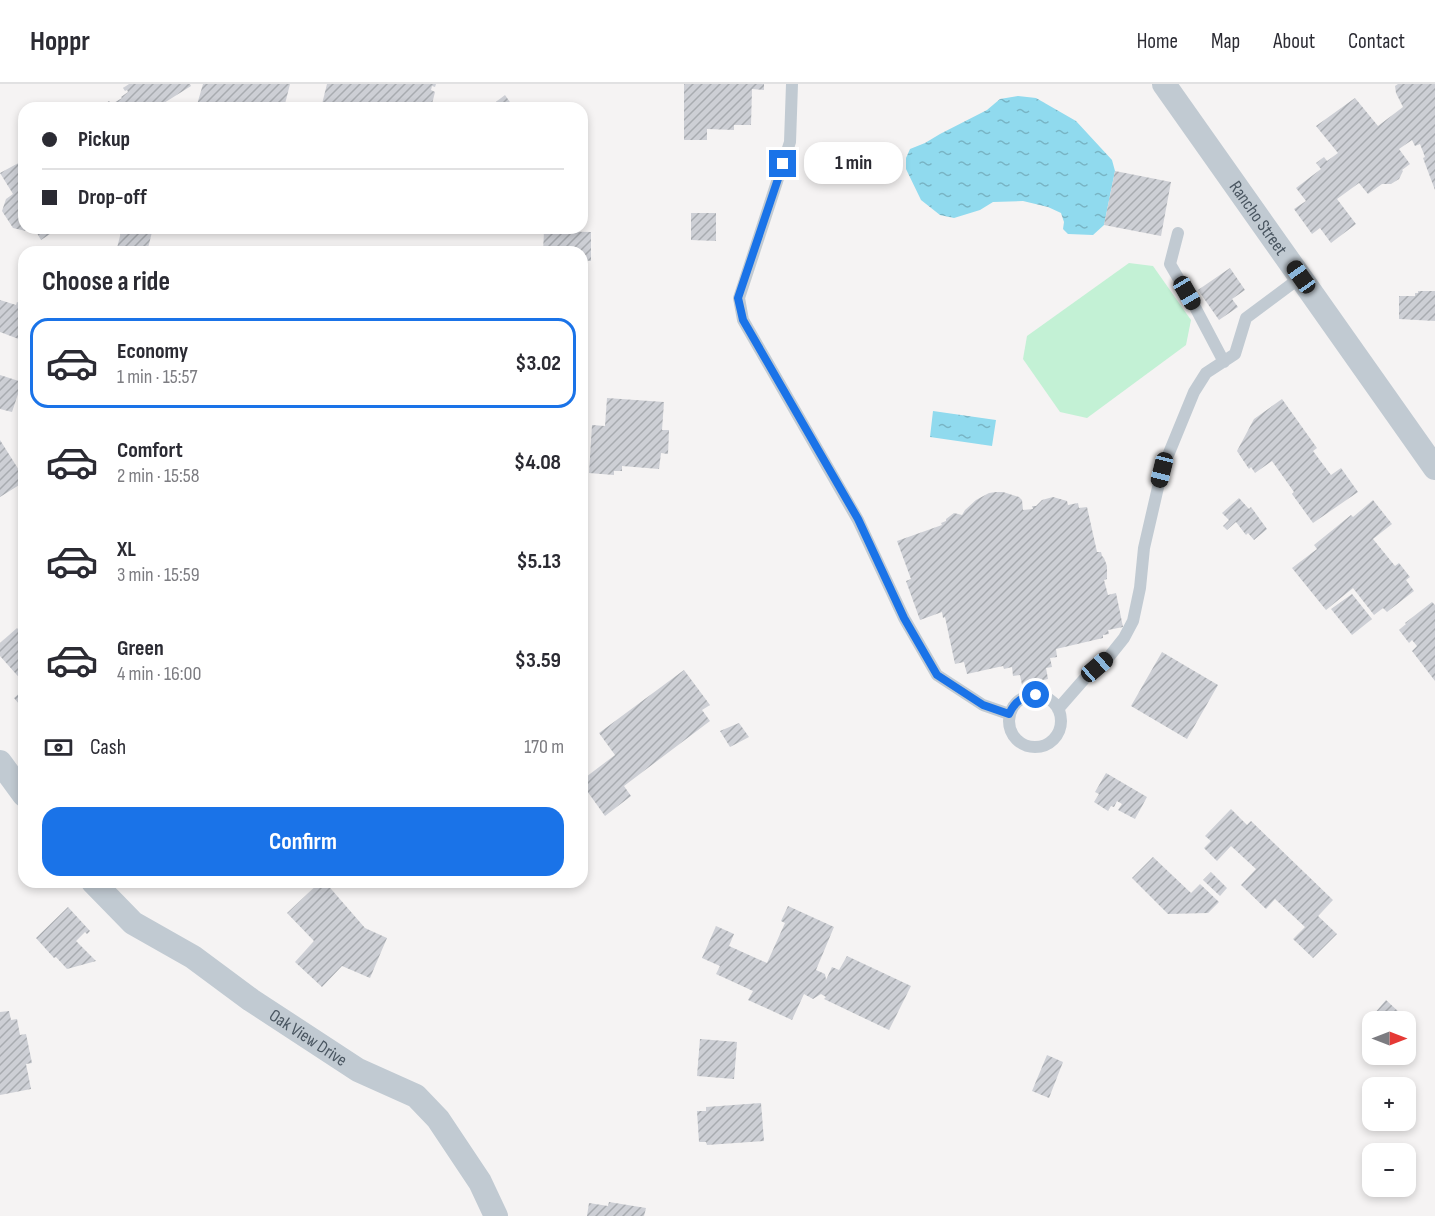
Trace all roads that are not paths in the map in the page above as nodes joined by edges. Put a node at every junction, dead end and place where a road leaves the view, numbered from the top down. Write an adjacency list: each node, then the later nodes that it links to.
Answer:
1 (792, 84): 8 (lane)
2 (1164, 84): 4 (street, Rancho Street)
3 (1178, 233): 5 (lane)
4 (1301, 277): 5 (lane); 6 (street, Rancho Street)
5 (1224, 362): 7 (lane)
6 (1435, 468)
7 (1058, 709): 8 (lane); 8 (lane)
8 (1009, 714)
9 (0, 762): 10 (street)
10 (18, 787)
11 (99, 888): 12 (street, Oak View Drive)
12 (496, 1216)

